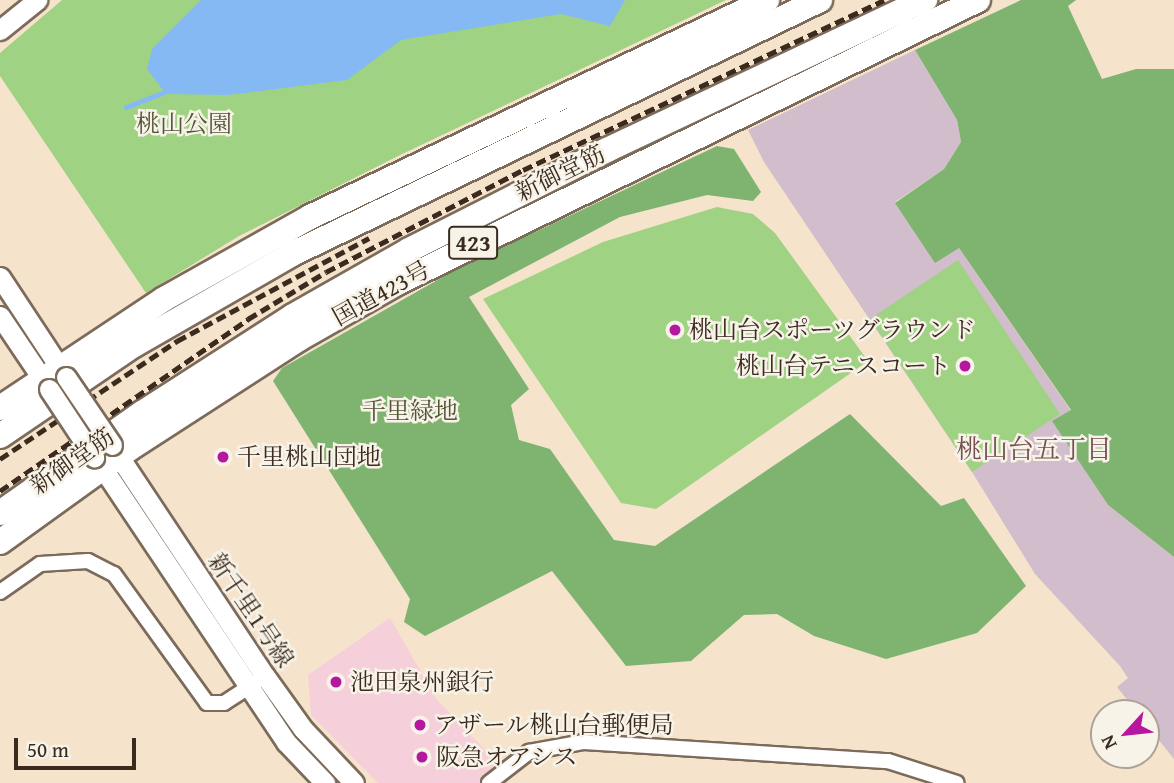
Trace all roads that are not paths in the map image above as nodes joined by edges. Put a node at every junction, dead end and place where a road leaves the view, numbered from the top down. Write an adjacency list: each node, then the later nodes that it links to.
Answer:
1 (37, 0): 7 (street)
2 (767, 0): 11 (highway)
3 (820, 0): 13 (highway, 新御堂筋)
4 (925, 0): 15 (highway, 新御堂筋 / 423)
5 (947, 0): 8 (highway)
6 (978, 0): 8 (highway, 国道423号 / 423)
7 (0, 30)
8 (855, 58): 14 (highway, 国道423号 / 423)
9 (0, 277): 11 (street)
10 (0, 316): 11 (street)
11 (54, 378): 12 (highway); 14 (street, bridge)
12 (0, 408)
13 (0, 436)
14 (107, 456): 16 (highway, 国道423号 / 423); 18 (street, 新千里1号線); 19 (street, 新千里1号線)
15 (0, 513)
16 (0, 542)
17 (0, 592): 19 (street)
18 (265, 676): 19 (street); 21 (street, 新千里1号線)
19 (248, 688): 20 (street, 新千里1号線)
20 (325, 783)
21 (354, 783)
22 (489, 783): 23 (street)
23 (957, 783)

